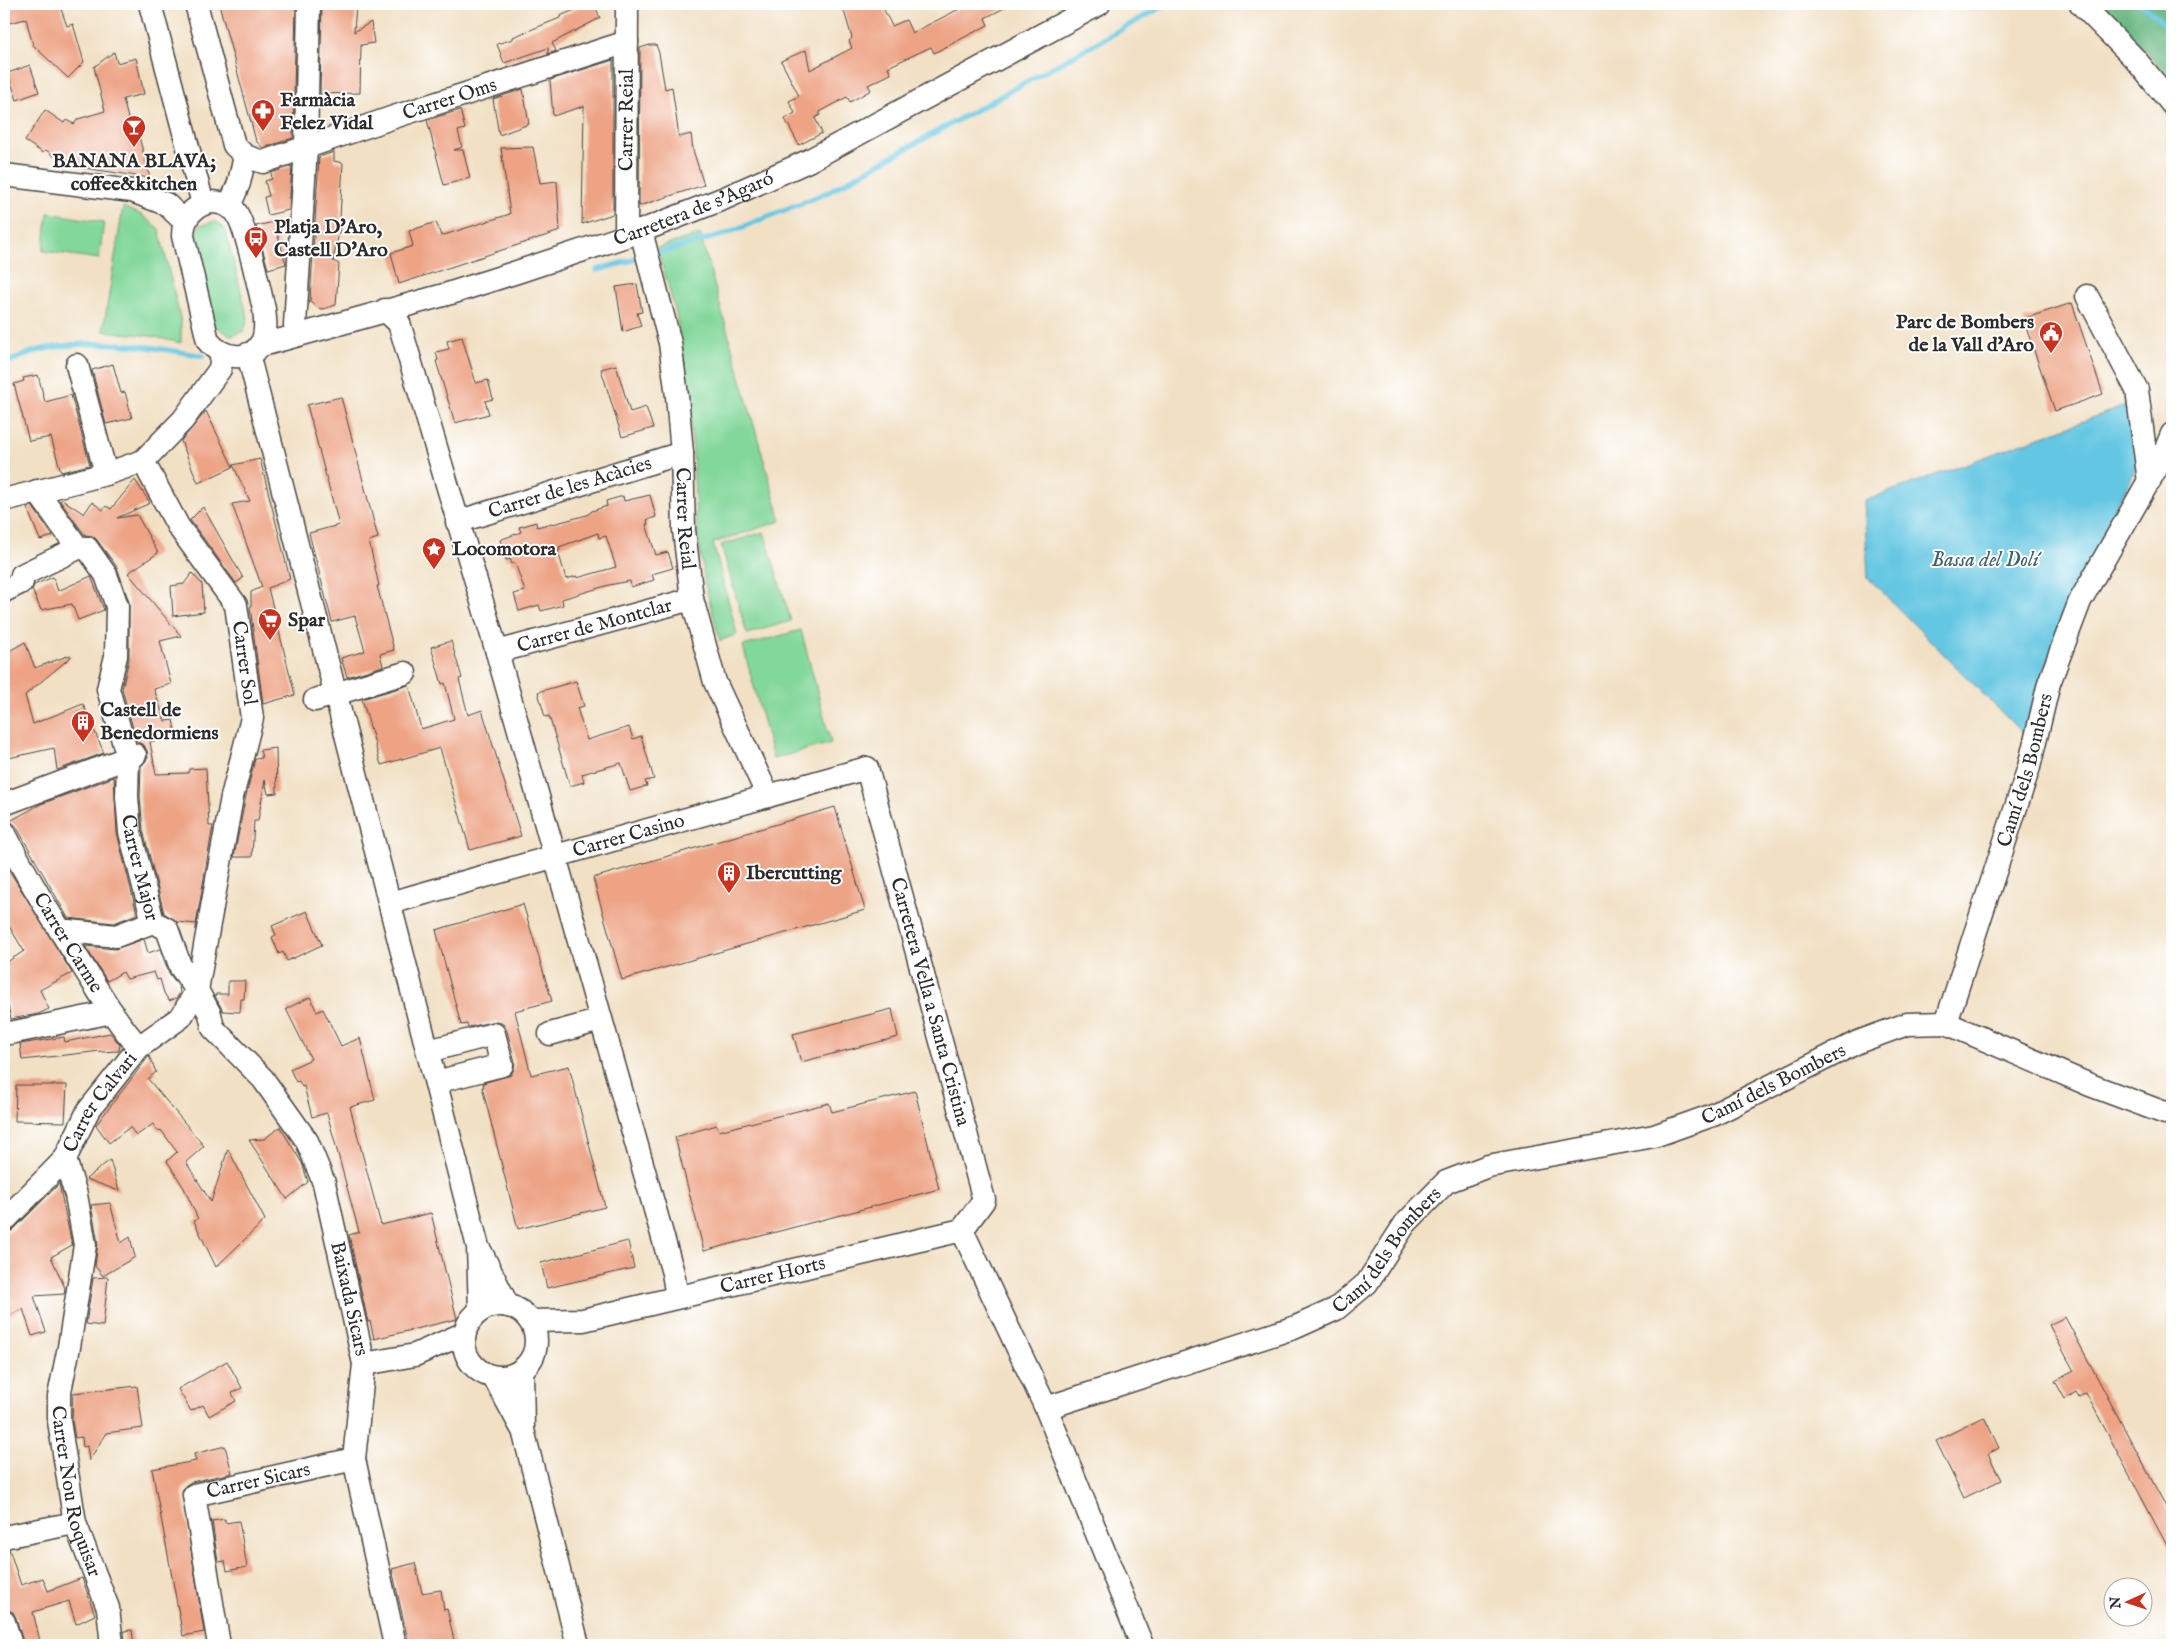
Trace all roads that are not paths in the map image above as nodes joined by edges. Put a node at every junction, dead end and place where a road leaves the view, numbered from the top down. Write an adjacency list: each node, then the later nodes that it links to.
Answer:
1 (150, 4): 12 (street)
2 (196, 4): 10 (street)
3 (309, 4): 9 (street)
4 (627, 4): 7 (street, Carrer Reial)
5 (1100, 4): 15 (street, Carretera de s'Agaró)
6 (2081, 4): 8 (street)
7 (627, 42): 9 (street, Carrer Oms); 15 (street, Carrer Reial)
8 (2172, 104)
9 (306, 147): 10 (street, Carrer Oms); 19 (street)
10 (245, 156): 13 (street)
11 (4, 174): 14 (street)
12 (203, 204): 13 (street); 14 (street)
13 (229, 207): 17 (street)
14 (185, 222): 21 (street)
15 (637, 237): 18 (street, Carretera de s'Agaró); 24 (street, Carrer Reial)
16 (2087, 296): 27 (street)
17 (264, 309): 19 (street); 20 (street)
18 (385, 310): 19 (street, Carretera de s'Agaró); 30 (street)
19 (305, 327): 20 (street, Carretera de s'Agaró)
20 (253, 350): 21 (street, Carretera de s'Agaró); 36 (street)
21 (222, 354): 25 (street)
22 (77, 365): 26 (street)
23 (2172, 434): 27 (street, Camí dels Bombers)
24 (682, 453): 30 (street, Carrer de les Acàcies); 33 (street, Carrer Reial)
25 (143, 461): 26 (street); 46 (street, Carrer Sol)
26 (106, 474): 28 (street)
27 (2149, 482): 50 (street, Camí dels Bombers)
28 (37, 491): 29 (street); 31 (street)
29 (4, 500)
30 (457, 522): 34 (street)
31 (78, 548): 32 (street); 37 (street, Carrer Major)
32 (4, 591)
33 (692, 599): 34 (street, Carrer de Montclar); 39 (street, Carrer Reial)
34 (498, 652): 42 (street)
35 (405, 673): 36 (street)
36 (325, 697): 43 (street)
37 (131, 757): 40 (street); 44 (street, Carrer Major)
38 (867, 768): 39 (street, Carrer Casino); 60 (street, Carretera Vella a Santa Cristina)
39 (768, 796): 42 (street, Carrer Casino)
40 (4, 804)
41 (4, 832): 45 (street, Carrer Carme)
42 (555, 856): 43 (street, Carrer Casino); 49 (street)
43 (390, 903): 55 (street)
44 (153, 922): 45 (street); 46 (street, Carrer Major)
45 (62, 932): 47 (street, Carrer Carme)
46 (197, 990): 48 (street, Carrer Sol); 51 (street, Baixada Sicars)
47 (112, 1012): 52 (street); 54 (street, Carrer Carme)
48 (181, 1017): 51 (street); 54 (street, Carrer Calvari)
49 (601, 1020): 53 (street); 62 (street)
50 (1946, 1023): 57 (street); 74 (street, Camí dels Bombers)
51 (213, 1028): 71 (street, Baixada Sicars)
52 (4, 1031)
53 (550, 1034)
54 (139, 1048): 58 (street, Carrer Calvari)
55 (428, 1051): 56 (street); 56 (street)
56 (436, 1082): 61 (street)
57 (2172, 1112)
58 (65, 1159): 59 (street, Carrer Calvari); 77 (street, Carrer Nou Roquisar)
59 (4, 1221)
60 (962, 1230): 62 (street, Carrer Horts); 74 (street)
61 (478, 1247): 63 (street); 64 (street)
62 (677, 1297): 65 (street, Carrer Horts)
63 (508, 1306): 64 (street); 66 (street)
64 (480, 1311): 67 (street)
65 (583, 1320): 66 (street, Carrer Horts); 68 (street, Carrer Horts)
66 (530, 1321): 68 (street)
67 (465, 1333): 69 (street); 70 (street)
68 (537, 1344): 72 (street)
69 (415, 1355): 70 (street); 71 (street)
70 (470, 1362): 73 (street)
71 (364, 1364): 76 (street, Baixada Sicars)
72 (522, 1370): 73 (street); 75 (street)
73 (494, 1377): 75 (street)
74 (1046, 1408): 85 (street)
75 (523, 1430): 84 (street)
76 (354, 1459): 82 (street, Carrer Sicars); 83 (street, Baixada Sicars)
77 (75, 1523): 78 (street); 81 (street, Carrer Nou Roquisar)
78 (4, 1537)
79 (4, 1622): 80 (street)
80 (11, 1645)
81 (112, 1645)
82 (219, 1645)
83 (396, 1645)
84 (578, 1645)
85 (1142, 1645)

